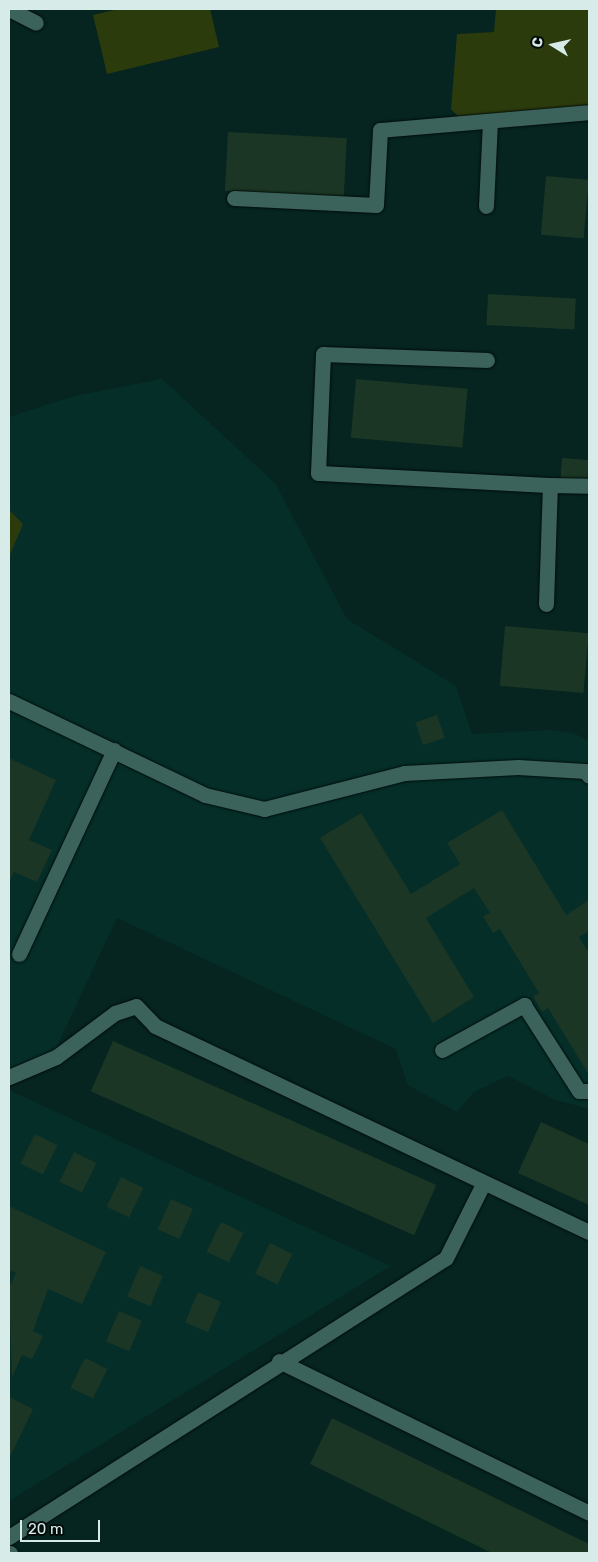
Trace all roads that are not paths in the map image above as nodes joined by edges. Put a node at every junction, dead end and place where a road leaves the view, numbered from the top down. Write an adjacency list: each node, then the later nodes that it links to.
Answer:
1 (9, 9): 2 (lane)
2 (36, 23)
3 (589, 112): 4 (lane)
4 (490, 121): 5 (lane); 6 (lane)
5 (234, 198)
6 (486, 206)
7 (487, 360): 8 (lane)
8 (550, 485): 9 (lane); 10 (lane)
9 (589, 486)
10 (546, 604)
11 (9, 701): 12 (lane)
12 (114, 750): 13 (lane); 14 (lane)
13 (589, 776)
14 (19, 954)
15 (442, 1050): 17 (lane)
16 (9, 1077): 18 (lane)
17 (589, 1091)
18 (483, 1184): 19 (lane); 20 (lane)
19 (589, 1232)
20 (279, 1361): 21 (lane); 22 (lane)
21 (589, 1513)
22 (9, 1537)

